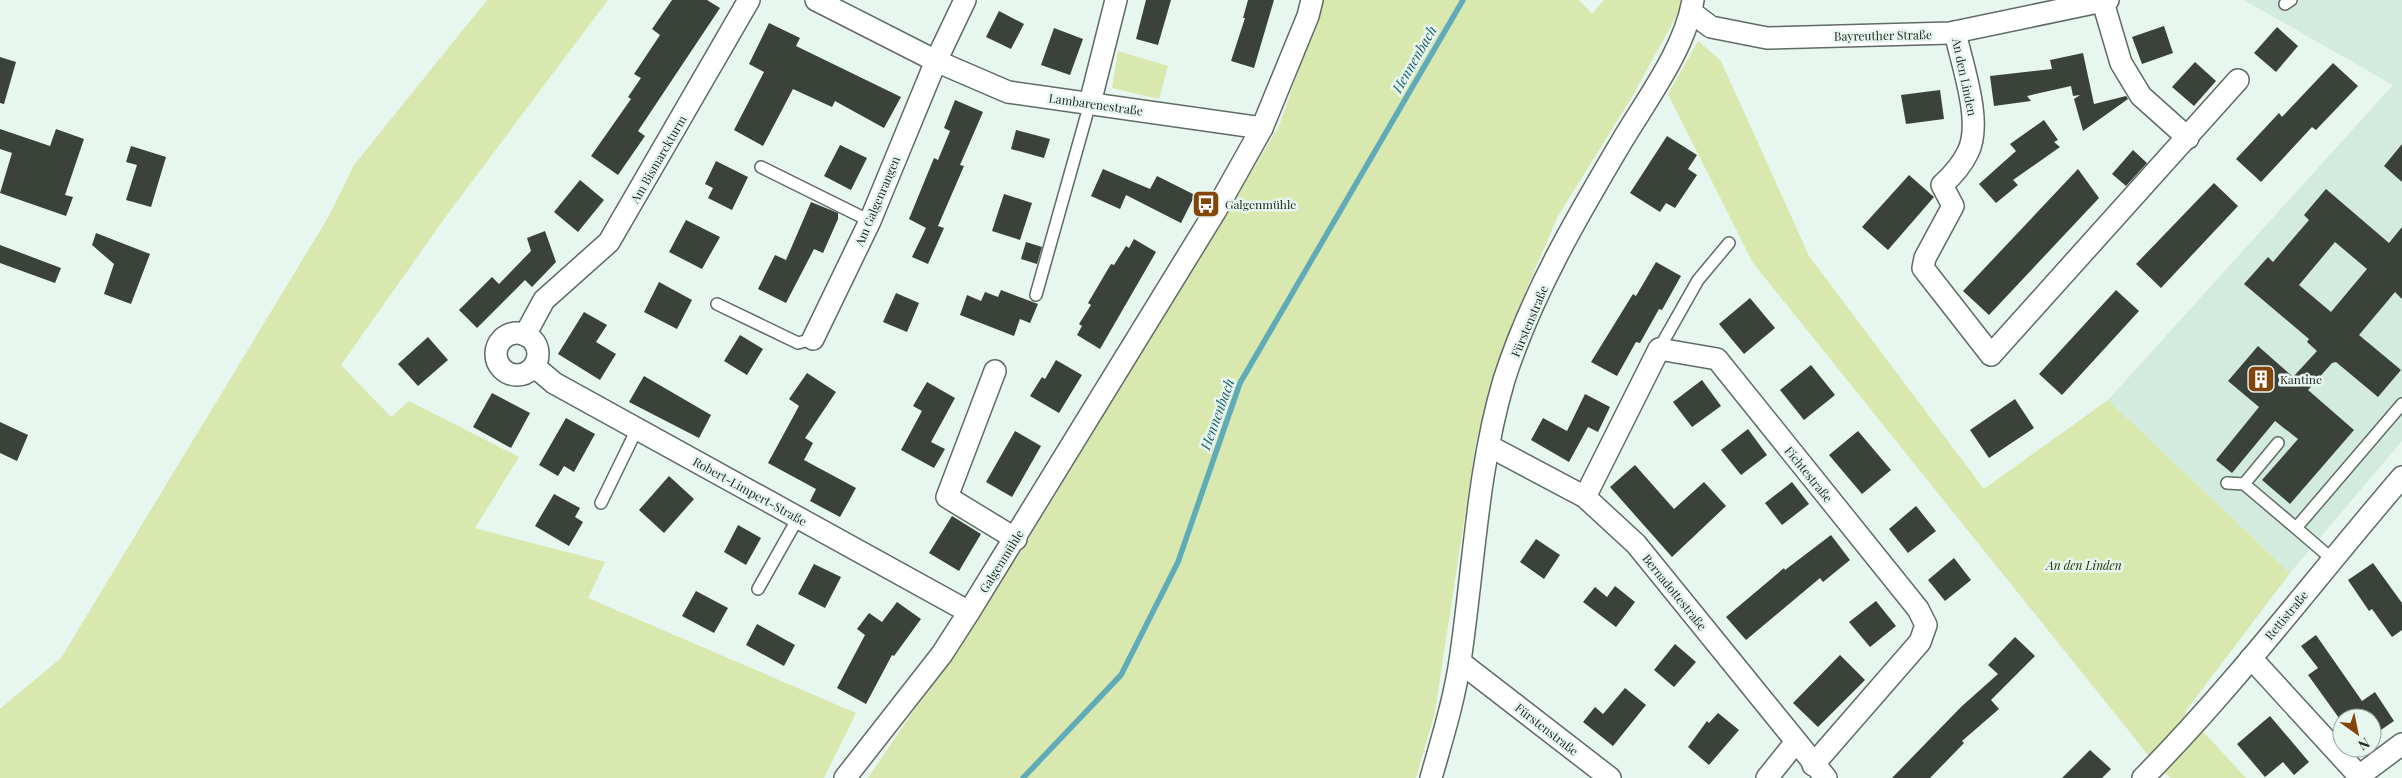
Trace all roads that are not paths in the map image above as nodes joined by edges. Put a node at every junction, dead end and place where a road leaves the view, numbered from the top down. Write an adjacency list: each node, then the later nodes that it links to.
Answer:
1 (749, 0): 19 (street, Am Bismarckturm)
2 (816, 0): 9 (street, Lambarenestraße)
3 (965, 0): 9 (street)
4 (1116, 0): 11 (street)
5 (1312, 0): 12 (street, Galgenmühle)
6 (2106, 1): 8 (street, Bayreuther Straße); 13 (street)
7 (1692, 6): 8 (street, Bayreuther Straße); 27 (street, Fürstenstraße)
8 (1955, 32): 13 (street, An den Linden)
9 (936, 61): 11 (street, Lambarenestraße); 15 (street, Am Galgenrangen)
10 (2238, 80): 13 (street, An den Linden)
11 (1090, 103): 12 (street, Lambarenestraße); 17 (lane)
12 (1262, 128): 35 (street, Galgenmühle)
13 (2188, 138)
14 (761, 167): 15 (lane)
15 (870, 221): 20 (street, Am Galgenrangen)
16 (1729, 243): 21 (lane)
17 (1036, 295)
18 (717, 304): 20 (lane)
19 (525, 335): 22 (street); 22 (street)
20 (813, 339)
21 (1659, 349): 31 (street); 43 (street, Fichtestraße)
22 (534, 366): 25 (street, Robert-Limpert-Straße)
23 (995, 371): 35 (street)
24 (2402, 404): 34 (lane)
25 (638, 429): 32 (lane); 33 (street, Robert-Limpert-Straße)
26 (2278, 443): 30 (lane)
27 (1489, 446): 31 (street, Bernadottestraße); 40 (street, Fürstenstraße)
28 (2402, 477): 36 (street, Rettistraße)
29 (2227, 483): 30 (lane)
30 (2244, 484): 34 (lane)
31 (1585, 497): 41 (street, Bernadottestraße)
32 (601, 503)
33 (798, 518): 37 (lane); 38 (street, Robert-Limpert-Straße)
34 (2296, 528): 36 (lane)
35 (1016, 539): 38 (street, Galgenmühle)
36 (2332, 559): 39 (street, Rettistraße)
37 (758, 589)
38 (969, 612): 44 (street, Galgenmühle)
39 (2250, 658): 45 (street); 49 (street, Rettistraße)
40 (1460, 662): 46 (street, Fürstenstraße); 47 (street, Fürstenstraße)
41 (1795, 743): 43 (street, Bernadottestraße); 48 (street)
42 (2402, 744): 45 (street)
43 (1819, 771)
44 (849, 772)
45 (2360, 777)
46 (1431, 778)
47 (1610, 778)
48 (1767, 778)
49 (2143, 778)

